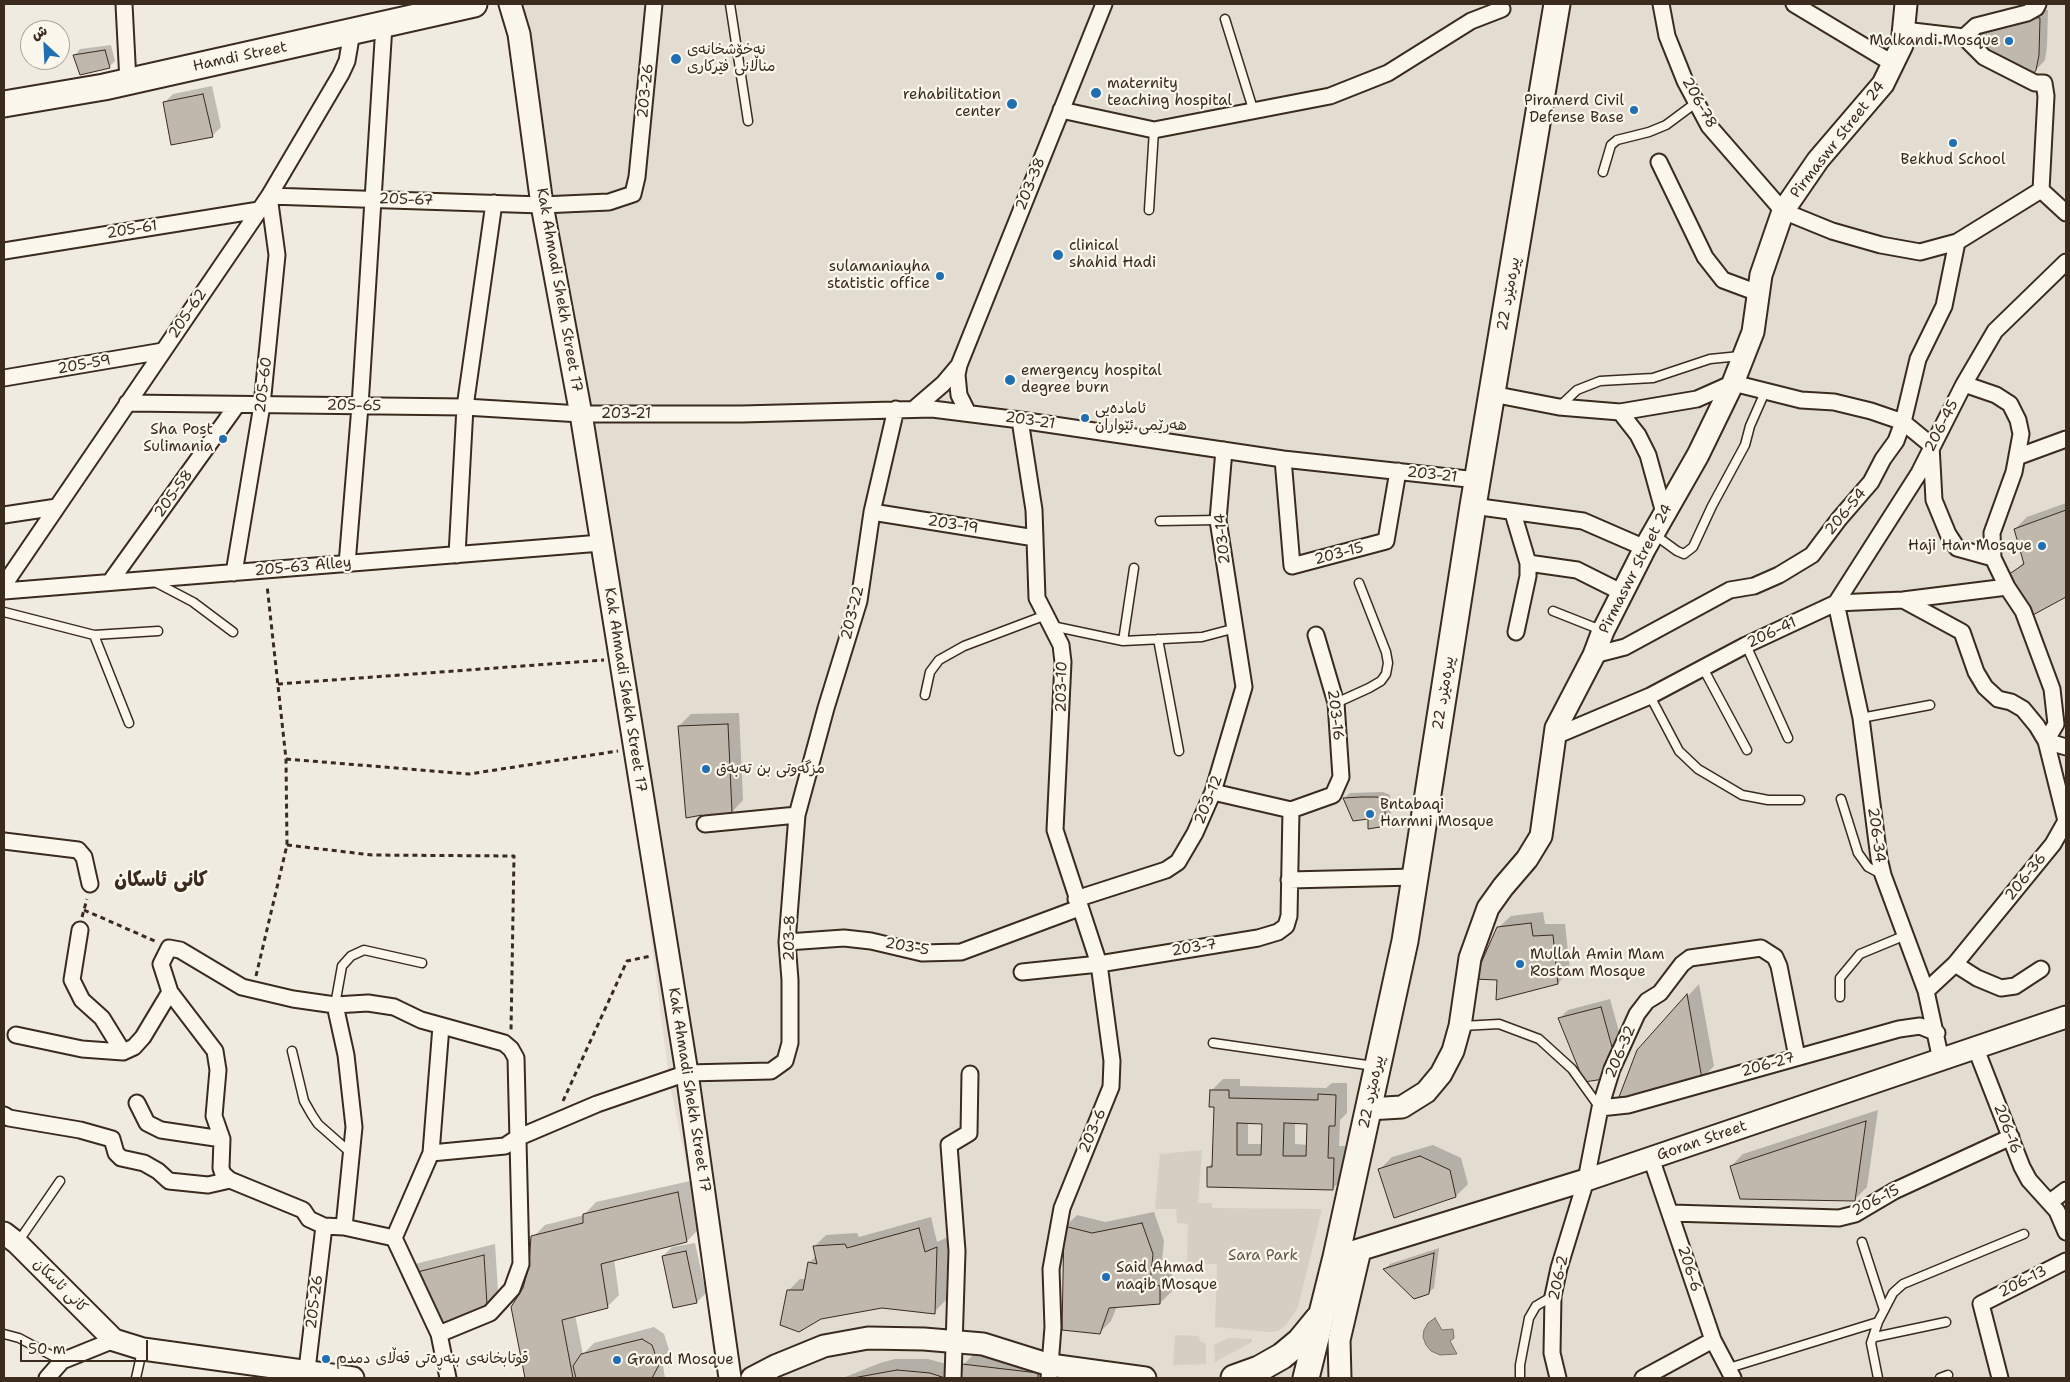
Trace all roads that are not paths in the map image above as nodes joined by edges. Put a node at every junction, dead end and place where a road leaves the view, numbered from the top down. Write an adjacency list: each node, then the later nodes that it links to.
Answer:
1 (124, 4): 19 (street)
2 (474, 4): 14 (main road, Hamdi Street)
3 (510, 4): 33 (main road, Kak Ahmadi Shekh Street 17)
4 (654, 4): 28 (street, 203-26)
5 (730, 4): 24 (lane)
6 (1104, 4): 23 (street, 203-38)
7 (1558, 4): 49 (main road, 22 پیرەمێرد)
8 (1662, 4): 20 (street, 206-78)
9 (1794, 4): 18 (street)
10 (1906, 4): 15 (main road, Pirmaswr Street 24)
11 (2038, 4): 17 (street)
12 (1502, 9): 22 (street)
13 (1225, 19): 22 (lane)
14 (384, 25): 16 (main road, Hamdi Street); 31 (street)
15 (1904, 30): 17 (street); 18 (main road, Pirmaswr Street 24)
16 (352, 32): 19 (main road, Hamdi Street); 30 (street, 205-62)
17 (1964, 37): 29 (street)
18 (1892, 63): 36 (main road, Pirmaswr Street 24)
19 (128, 82): 21 (main road, Hamdi Street)
20 (1697, 102): 27 (lane); 36 (street, 206-78)
21 (4, 104)
22 (1253, 109): 25 (street)
23 (1061, 110): 25 (street); 44 (street, 203-38)
24 (748, 121)
25 (1154, 130): 35 (lane)
26 (1659, 162): 41 (street)
27 (1603, 172)
28 (637, 177): 33 (street, 205-67)
29 (2041, 190): 37 (street); 38 (street)
30 (269, 196): 31 (street, 205-67); 34 (street, 205-62); 52 (street, 205-60)
31 (372, 199): 32 (street, 205-67); 53 (street)
32 (494, 203): 33 (street, 205-67); 54 (street)
33 (542, 205): 60 (main road, Kak Ahmadi Shekh Street 17)
34 (259, 210): 39 (street, 205-61); 42 (street, 205-62)
35 (1149, 210)
36 (1783, 210): 38 (street); 41 (main road, Pirmaswr Street 24)
37 (2066, 213)
38 (1957, 242): 62 (street, 206-54)
39 (4, 251)
40 (2066, 262): 47 (street, 206-45)
41 (1758, 293): 43 (main road, Pirmaswr Street 24)
42 (163, 351): 45 (street, 205-59); 50 (street, 205-62)
43 (1743, 356): 46 (main road, Pirmaswr Street 24); 55 (lane)
44 (959, 365): 57 (street, 203-38); 59 (street, 203-38)
45 (4, 378)
46 (1733, 383): 48 (street); 58 (street); 74 (main road, Pirmaswr Street 24)
47 (1964, 384): 64 (street, 206-45); 66 (street)
48 (1765, 392): 62 (street); 79 (lane)
49 (1492, 394): 55 (street); 69 (main road, 22 پیرەمێرد)
50 (127, 403): 51 (street, 205-65); 70 (street, 205-62)
51 (237, 405): 52 (street, 205-65); 88 (street, 205-58)
52 (262, 405): 53 (street, 205-65); 86 (street, 205-60)
53 (360, 406): 54 (street, 205-65); 84 (street)
54 (466, 407): 60 (street, 205-65); 81 (street)
55 (1559, 407): 58 (street)
56 (896, 408): 57 (street, 203-21); 60 (street, 203-21); 72 (street, 203-22)
57 (914, 409): 59 (street, 203-21)
58 (1620, 412): 74 (street)
59 (968, 413): 61 (street, 203-21)
60 (581, 414): 80 (main road, Kak Ahmadi Shekh Street 17)
61 (1020, 420): 65 (street, 203-21); 78 (street, 203-10)
62 (1903, 422): 64 (street); 109 (street, 206-54)
63 (2066, 439): 66 (street)
64 (1931, 445): 82 (street); 95 (street, 206-45)
65 (1224, 450): 67 (street, 203-21); 76 (street, 203-14)
66 (2016, 457): 82 (street)
67 (1284, 459): 68 (street, 203-21); 68 (street, 203-15)
68 (1398, 471): 69 (street, 203-21)
69 (1477, 480): 71 (main road, 22 پیرەمێرد)
70 (57, 506): 75 (street); 90 (street, 205-62)
71 (1473, 506): 73 (street); 132 (main road, 22 پیرەمێرد)
72 (872, 512): 78 (street, 203-19); 127 (street, 203-22)
73 (1512, 513): 79 (street); 83 (street)
74 (1664, 513): 79 (main road, Pirmaswr Street 24)
75 (4, 515)
76 (1218, 520): 77 (lane); 99 (street, 203-14)
77 (1160, 521)
78 (1035, 538): 98 (street, 203-10)
79 (1649, 541): 93 (main road, Pirmaswr Street 24)
80 (602, 543): 81 (street, 205-63 Alley); 160 (main road, Kak Ahmadi Shekh Street 17)
81 (456, 555): 84 (street, 205-63 Alley)
82 (1993, 558): 91 (street)
83 (1528, 563): 93 (street); 103 (street)
84 (347, 564): 86 (street, 205-63 Alley)
85 (1134, 568): 107 (lane)
86 (234, 573): 87 (street, 205-63 Alley)
87 (149, 579): 88 (street, 205-63 Alley); 102 (lane)
88 (110, 582): 92 (street, 205-63 Alley)
89 (1359, 583): 113 (lane)
90 (4, 585)
91 (2007, 587): 94 (street, 206-41); 119 (street)
92 (4, 591)
93 (1623, 593): 101 (main road, Pirmaswr Street 24)
94 (1903, 600): 95 (street, 206-41); 119 (street, 206-36)
95 (1836, 603): 108 (street, 206-41); 115 (street, 206-34)
96 (1553, 611): 101 (lane)
97 (4, 612): 104 (lane)
98 (1049, 620): 107 (lane); 111 (lane); 135 (street, 203-10)
99 (1236, 628): 106 (lane); 123 (street, 203-12)
100 (158, 631): 104 (lane)
101 (1603, 631): 109 (main road, Pirmaswr Street 24)
102 (233, 632)
103 (1516, 632)
104 (94, 635): 116 (lane)
105 (1316, 635): 113 (street, 203-16)
106 (1158, 639): 107 (lane); 122 (lane)
107 (1123, 641)
108 (1746, 645): 110 (street, 206-41); 118 (lane)
109 (1594, 655): 117 (main road, Pirmaswr Street 24)
110 (1703, 668): 112 (street, 206-41); 121 (lane)
111 (925, 695)
112 (1650, 696): 117 (street, 206-41); 125 (lane)
113 (1336, 703): 126 (street, 203-16)
114 (1930, 705): 115 (lane)
115 (1861, 718): 131 (street, 206-34)
116 (129, 723)
117 (1553, 738): 150 (main road, Pirmaswr Street 24)
118 (1788, 738)
119 (2046, 741): 120 (street); 128 (street, 206-36)
120 (2066, 747)
121 (1747, 750)
122 (1179, 751)
123 (1214, 792): 126 (street); 135 (street, 203-12)
124 (1841, 799): 131 (lane)
125 (1800, 800)
126 (1291, 810): 133 (street)
127 (797, 815): 129 (street); 138 (street, 203-8)
128 (2066, 821): 141 (street, 206-36)
129 (705, 824)
130 (4, 842): 134 (street)
131 (1883, 875): 137 (street, 206-34)
132 (1415, 877): 133 (street); 159 (main road, 22 پیرەمێرد)
133 (1290, 880): 140 (street, 203-7)
134 (90, 884)
135 (1078, 903): 138 (street, 203-5); 140 (street, 203-6)
136 (80, 930): 156 (street)
137 (1906, 935): 144 (street, 206-34); 146 (lane)
138 (787, 942): 160 (street, 203-8)
139 (422, 963): 147 (lane)
140 (1099, 964): 143 (street, 203-7); 201 (street, 203-6)
141 (1955, 964): 142 (street); 144 (street, 206-36)
142 (2041, 969)
143 (1022, 972)
144 (1926, 991): 151 (street, 206-34)
145 (170, 992): 147 (street); 156 (street); 167 (street)
146 (1840, 997)
147 (335, 1005): 149 (street); 170 (street)
148 (2066, 1017): 154 (main road, Goran Street)
149 (442, 1026): 168 (street); 169 (street)
150 (1460, 1026): 163 (lane); 164 (main road, Pirmaswr Street 24)
151 (1937, 1033): 157 (street, 206-27); 158 (street, 206-34)
152 (16, 1035): 156 (street)
153 (1213, 1043): 159 (lane)
154 (1976, 1049): 158 (main road, Goran Street); 166 (street, 206-16)
155 (292, 1051): 170 (lane)
156 (123, 1052)
157 (1798, 1057): 163 (street, 206-27); 163 (street, 206-32)
158 (1941, 1060): 171 (main road, Goran Street)
159 (1377, 1066): 164 (main road, 22 پیرەمێرد)
160 (687, 1073): 168 (street); 208 (main road, Kak Ahmadi Shekh Street 17)
161 (970, 1074): 197 (street)
162 (137, 1103): 167 (street)
163 (1600, 1108): 173 (street, 206-32)
164 (1368, 1109): 186 (main road, 22 پیرەمێرد)
165 (4, 1115): 172 (street)
166 (2010, 1137): 176 (street, 206-16); 177 (street, 206-15)
167 (222, 1138): 172 (street)
168 (516, 1138): 169 (street); 194 (street)
169 (431, 1153): 183 (street)
170 (352, 1154): 179 (street)
171 (1651, 1158): 173 (main road, Goran Street); 177 (street, 206-6)
172 (230, 1180): 178 (street)
173 (1586, 1180): 185 (main road, Goran Street); 188 (street, 206-2)
174 (60, 1181): 182 (lane)
175 (2066, 1190): 176 (street)
176 (2050, 1202): 180 (street, 206-16)
177 (1671, 1213): 198 (street, 206-6)
178 (324, 1226): 179 (street); 203 (street, 205-26)
179 (344, 1227): 183 (street)
180 (2066, 1232)
181 (2024, 1234): 189 (lane)
182 (10, 1238): 196 (main road, کانی ئاسکان)
183 (394, 1238): 194 (street)
184 (1862, 1242): 189 (lane)
185 (1360, 1250): 186 (main road, Goran Street); 214 (main road)
186 (1336, 1257): 190 (main road, 22 پیرەمێرد)
187 (2066, 1261): 219 (street, 206-13)
188 (1553, 1296): 215 (lane); 216 (street, 206-2)
189 (1884, 1310): 191 (lane)
190 (1323, 1313): 212 (main road); 213 (main road, 22 پیرەمێرد)
191 (1878, 1322): 195 (lane); 202 (lane)
192 (1946, 1322): 195 (lane)
193 (4, 1334): 200 (lane)
194 (439, 1334): 207 (street)
195 (1875, 1337): 218 (lane)
196 (114, 1340): 199 (main road, کانی ئاسکان); 200 (street)
197 (954, 1340): 201 (main road); 209 (main road); 210 (street)
198 (1713, 1340): 202 (street, 206-6); 217 (street)
199 (142, 1349): 203 (main road, کانی ئاسکان); 205 (lane)
200 (62, 1361): 204 (street)
201 (1050, 1372): 211 (main road)
202 (1731, 1373)
203 (307, 1375): 206 (main road, کانی ئاسکان)
204 (47, 1378)
205 (136, 1378)
206 (353, 1378)
207 (448, 1378)
208 (730, 1378)
209 (752, 1378)
210 (953, 1378)
211 (1145, 1378)
212 (1234, 1378)
213 (1306, 1378)
214 (1340, 1378)
215 (1520, 1378)
216 (1558, 1378)
217 (1643, 1378)
218 (1878, 1378)
219 (2000, 1378)

